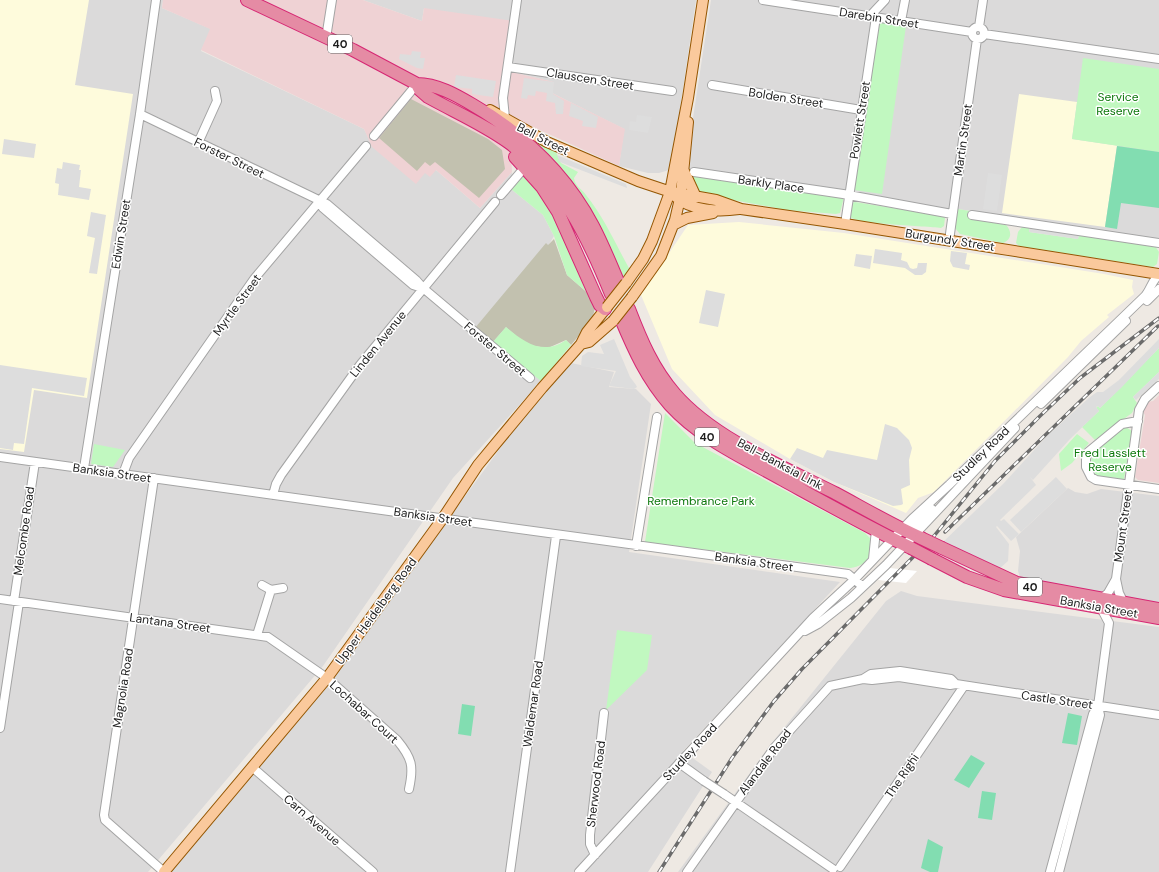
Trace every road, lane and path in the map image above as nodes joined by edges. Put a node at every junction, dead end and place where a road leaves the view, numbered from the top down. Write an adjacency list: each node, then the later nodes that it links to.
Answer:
1 (156, 0): 27 (street, Edwin Street)
2 (247, 0): 14 (highway, Bell Street / 40)
3 (332, 0): 14 (street)
4 (517, 0): 17 (street)
5 (701, 0): 23 (main road, Upper Heidelberg Road)
6 (763, 0): 10 (street, Darebin Street)
7 (884, 0): 10 (street)
8 (904, 0): 11 (street)
9 (983, 0): 12 (street)
10 (873, 17): 11 (street, Darebin Street); 26 (street, Powlett Street)
11 (901, 21): 12 (street, Darebin Street)
12 (975, 29): 13 (street); 15 (street)
13 (984, 34): 15 (street); 16 (street)
14 (326, 38): 18 (highway, Bell Street / 40)
15 (977, 39): 46 (street, Martin Street)
16 (1159, 59)
17 (508, 67): 21 (street, Clauscen Street); 22 (street)
18 (417, 84): 24 (highway, Bell Street / 40); 29 (highway, Bell Street / 40); 30 (street)
19 (712, 85): 26 (street, Bolden Street)
20 (215, 91): 31 (street)
21 (672, 92)
22 (503, 98): 25 (street); 28 (street)
23 (688, 98): 34 (main road, Upper Heidelberg Road); 36 (main road, Upper Heidelberg Road)
24 (467, 102): 25 (main road, Bell Street); 53 (highway, 40)
25 (488, 109): 28 (main road, Bell Street)
26 (861, 110): 40 (street, Powlett Street)
27 (140, 114): 31 (street, Forster Street); 67 (street, Edwin Street)
28 (504, 118): 37 (main road, Bell Street)
29 (480, 125): 33 (highway); 53 (highway, 40)
30 (374, 136)
31 (198, 143): 42 (street, Forster Street)
32 (366, 146): 42 (street, Myrtle Street)
33 (524, 167): 38 (street); 56 (highway)
34 (683, 168): 39 (main road, Upper Heidelberg Road); 41 (main road)
35 (694, 172): 40 (street, Barkly Place)
36 (674, 176): 37 (main road); 39 (main road, Upper Heidelberg Road)
37 (648, 184): 39 (main road, Bell Street)
38 (501, 194)
39 (675, 195): 41 (main road, Burgundy Street); 45 (main road, Burgundy Street); 49 (main road, Upper Heidelberg Road); 53 (main road, Upper Heidelberg Road)
40 (848, 196): 46 (street); 48 (street, Powlett Street)
41 (696, 197): 44 (main road, Burgundy Street)
42 (319, 202): 54 (street, Forster Street); 68 (street, Myrtle Street)
43 (495, 202): 54 (street, Linden Avenue)
44 (741, 209): 45 (main road, Burgundy Street); 48 (main road, Burgundy Street)
45 (725, 211): 49 (main road)
46 (952, 214): 50 (street, Martin Street)
47 (972, 215): 51 (street)
48 (845, 224): 50 (main road, Burgundy Street)
49 (673, 225): 57 (main road, Upper Heidelberg Road, bridge)
50 (949, 240): 52 (main road, Burgundy Street)
51 (1159, 243)
52 (1159, 275): 73 (street, Studley Road)
53 (619, 287): 56 (main road, Upper Heidelberg Road, bridge)
54 (423, 288): 61 (street, Forster Street); 72 (street, Linden Avenue)
55 (1159, 289): 73 (street, Studley Road)
56 (607, 308): 57 (main road); 58 (main road, Upper Heidelberg Road)
57 (621, 314): 59 (main road, Upper Heidelberg Road); 75 (highway, Bell–Banksia Link / 40); 76 (highway, Bell–Banksia Link / 40)
58 (590, 328): 59 (main road); 60 (main road, Upper Heidelberg Road)
59 (603, 331): 60 (main road, Upper Heidelberg Road)
60 (581, 344): 74 (main road, Upper Heidelberg Road)
61 (530, 378)
62 (1159, 386): 64 (street, Mount Street)
63 (657, 417): 79 (street)
64 (1138, 421): 70 (street, Mount Street); 70 (street)
65 (0, 457): 66 (street, Banksia Street)
66 (35, 462): 67 (street, Banksia Street); 88 (street, Melcombe Road)
67 (84, 468): 68 (street, Banksia Street)
68 (123, 474): 69 (street, Banksia Street)
69 (154, 478): 72 (street, Banksia Street); 92 (street, Magnolia Road)
70 (1129, 486): 71 (street); 81 (street, Mount Street)
71 (1159, 489)
72 (274, 495): 74 (street, Banksia Street)
73 (936, 505): 76 (street, Studley Road); 76 (street, Studley Road)
74 (442, 518): 77 (street, Banksia Street); 97 (main road, Upper Heidelberg Road)
75 (876, 530): 78 (highway, Bell–Banksia Link / 40); 80 (street)
76 (911, 533): 78 (street, Studley Road); 78 (street, Studley Road); 89 (highway, Banksia Street / 40, bridge)
77 (556, 536): 79 (street, Banksia Street); 113 (street, Waldemar Road)
78 (903, 544): 80 (street, Studley Road); 84 (street, Studley Road); 89 (highway, Banksia Street / 40, bridge)
79 (636, 546): 82 (street, Banksia Street)
80 (873, 559): 82 (street, Studley Road)
81 (1116, 578): 89 (street, Mount Street); 90 (street, Mount Street)
82 (854, 580): 84 (street, Banksia Street); 95 (street, Studley Road)
83 (262, 585): 86 (street)
84 (862, 586): 95 (street, Studley Road)
85 (283, 588): 86 (street)
86 (271, 590): 96 (street)
87 (0, 599): 88 (street, Lantana Street)
88 (16, 601): 92 (street, Lantana Street); 100 (street, Melcombe Road)
89 (1101, 604): 90 (highway, Banksia Street / 40); 94 (street)
90 (1123, 608): 91 (highway, Banksia Street / 40); 93 (highway, Banksia Street / 40); 94 (street)
91 (1159, 609)
92 (133, 618): 96 (street, Lantana Street); 111 (street, Magnolia Road)
93 (1159, 618)
94 (1110, 623): 101 (street)
95 (801, 633): 105 (street, Studley Road)
96 (257, 635): 97 (street, Lantana Street)
97 (327, 678): 106 (main road, Upper Heidelberg Road); 107 (street, Lochabar Court)
98 (863, 679): 99 (street, Castle Street); 108 (street, Alandale Road)
99 (960, 685): 101 (street, Castle Street); 110 (street, The Righi)
100 (3, 688): 104 (street, Melcombe Road)
101 (1098, 706): 103 (street, Castle Street); 116 (street); 117 (street)
102 (604, 713): 109 (street, Sherwood Road)
103 (1159, 715)
104 (0, 728)
105 (679, 763): 108 (street, bridge); 109 (street, Studley Road)
106 (252, 767): 111 (main road, Upper Heidelberg Road); 112 (street, Carn Avenue)
107 (409, 789)
108 (735, 802): 110 (street); 115 (street, Alandale Road)
109 (595, 855): 114 (street, Studley Road)
110 (837, 870)
111 (164, 872)
112 (373, 872)
113 (510, 872)
114 (579, 872)
115 (686, 872)
116 (1050, 872)
117 (1059, 872)

